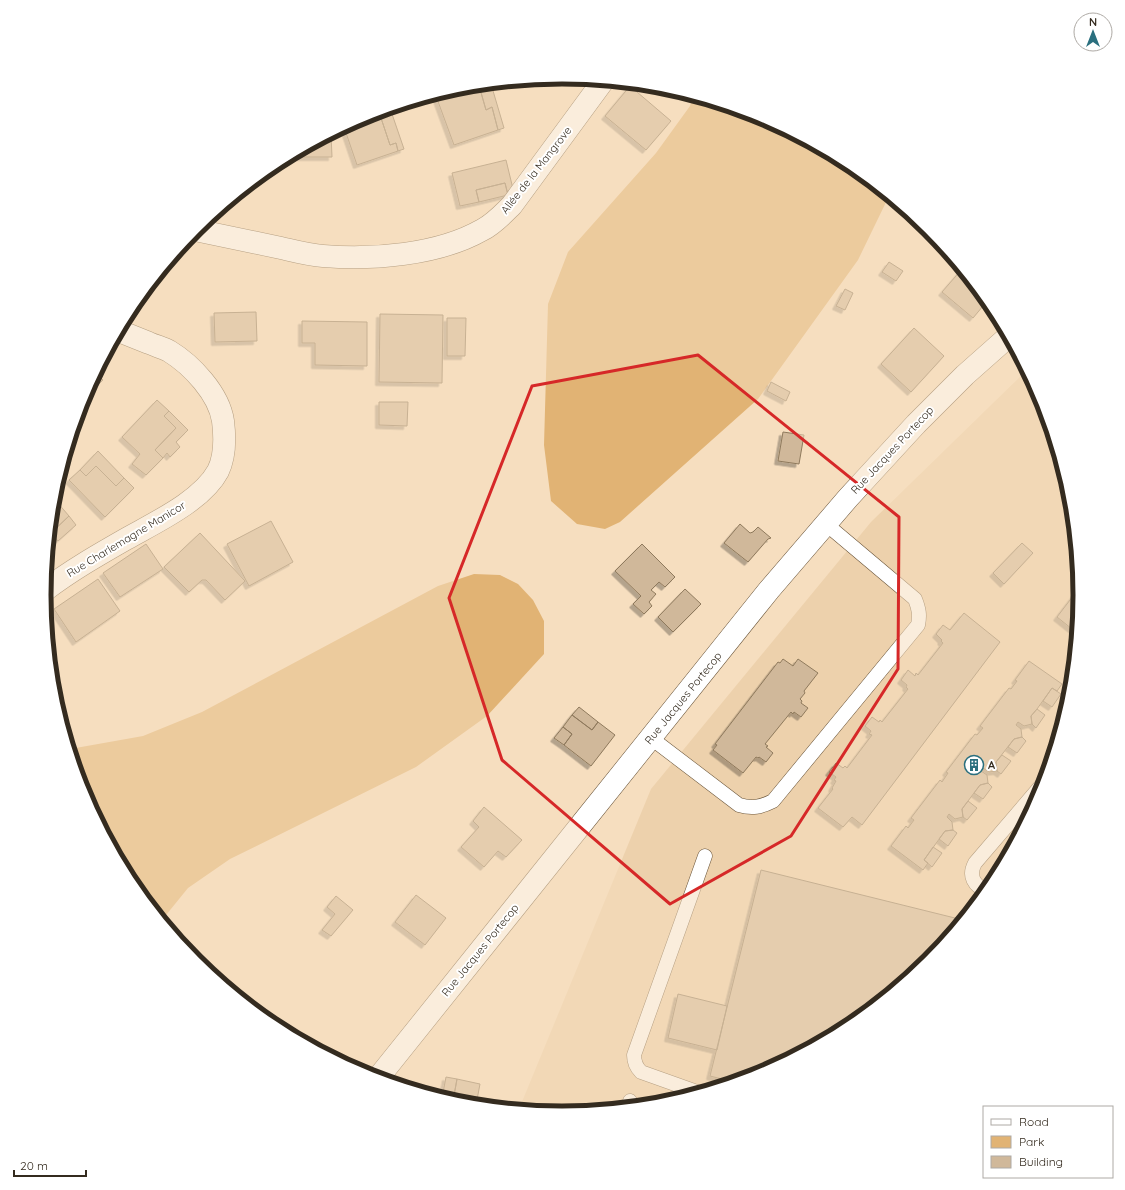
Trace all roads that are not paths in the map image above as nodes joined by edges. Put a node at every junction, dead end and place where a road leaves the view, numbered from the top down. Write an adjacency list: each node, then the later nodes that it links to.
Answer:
1 (599, 85): 2 (street, Allée de la Mangrove)
2 (203, 232)
3 (124, 333): 6 (street, Rue Charlemagne Manicor)
4 (1005, 339): 5 (street, Rue Jacques Portecop)
5 (826, 524): 7 (street, Rue Jacques Portecop); 7 (lane)
6 (51, 585)
7 (651, 738): 11 (street, Rue Jacques Portecop)
8 (1033, 795): 10 (lane)
9 (705, 856): 12 (lane)
10 (981, 888)
11 (382, 1073)
12 (693, 1090)

